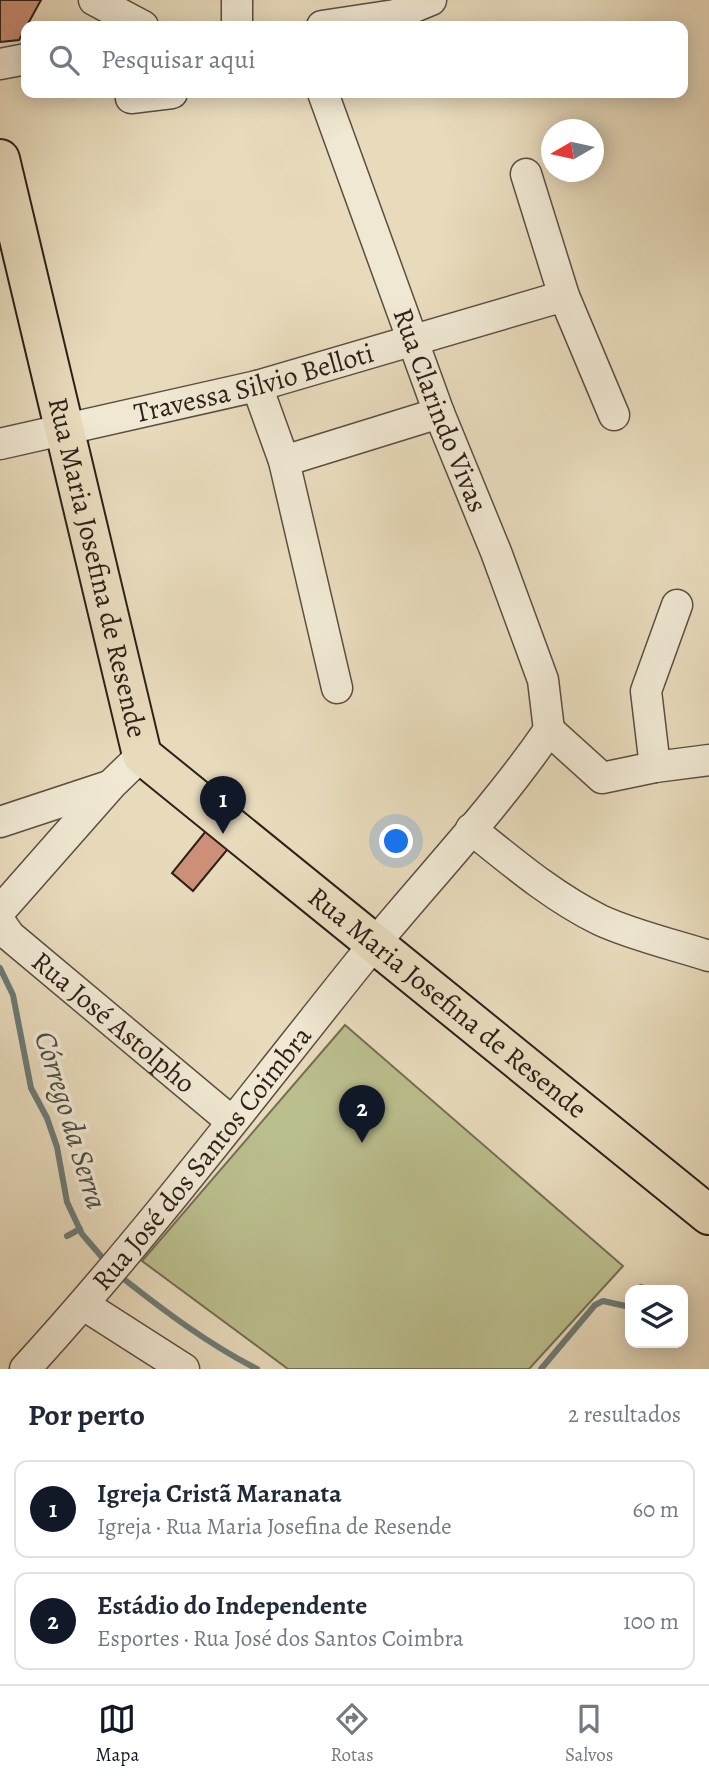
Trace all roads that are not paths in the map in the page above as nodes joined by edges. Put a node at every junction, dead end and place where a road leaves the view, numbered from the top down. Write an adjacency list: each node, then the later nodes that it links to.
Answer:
1 (94, 0): 4 (street)
2 (237, 0): 5 (street)
3 (431, 0): 6 (street)
4 (134, 21)
5 (237, 21)
6 (355, 21)
7 (21, 60): 8 (street)
8 (0, 64)
9 (325, 98): 13 (street, Rua Clarindo Vivas)
10 (0, 159): 17 (main road, Rua Maria Josefina de Resende)
11 (526, 174): 12 (street)
12 (564, 296): 13 (street, Travessa Silvio Belloti); 16 (street)
13 (413, 340): 14 (street, Travessa Silvio Belloti); 15 (street, Rua Clarindo Vivas)
14 (257, 386): 17 (street, Travessa Silvio Belloti); 19 (street)
15 (439, 412): 19 (street); 22 (street, Rua Clarindo Vivas)
16 (614, 415)
17 (63, 430): 18 (street, Travessa Silvio Belloti); 23 (main road, Rua Maria Josefina de Resende)
18 (0, 444)
19 (284, 461): 21 (street)
20 (677, 605): 25 (street)
21 (337, 688)
22 (548, 730): 25 (street); 28 (street, Rua José dos Santos Coimbra)
23 (142, 755): 26 (street); 31 (main road, Rua Maria Josefina de Resende)
24 (709, 760): 25 (street)
25 (655, 767)
26 (111, 785): 27 (street); 29 (street)
27 (0, 822)
28 (471, 829): 31 (street, Rua José dos Santos Coimbra); 32 (street)
29 (0, 911)
30 (0, 922): 33 (street, Rua José Astolpho)
31 (374, 944): 33 (street, Rua José dos Santos Coimbra); 34 (main road, Rua Maria Josefina de Resende)
32 (709, 956)
33 (231, 1121): 35 (street, Rua José dos Santos Coimbra)
34 (709, 1215)
35 (84, 1305): 36 (street, Rua José dos Santos Coimbra); 37 (street)
36 (25, 1369)
37 (184, 1369)

